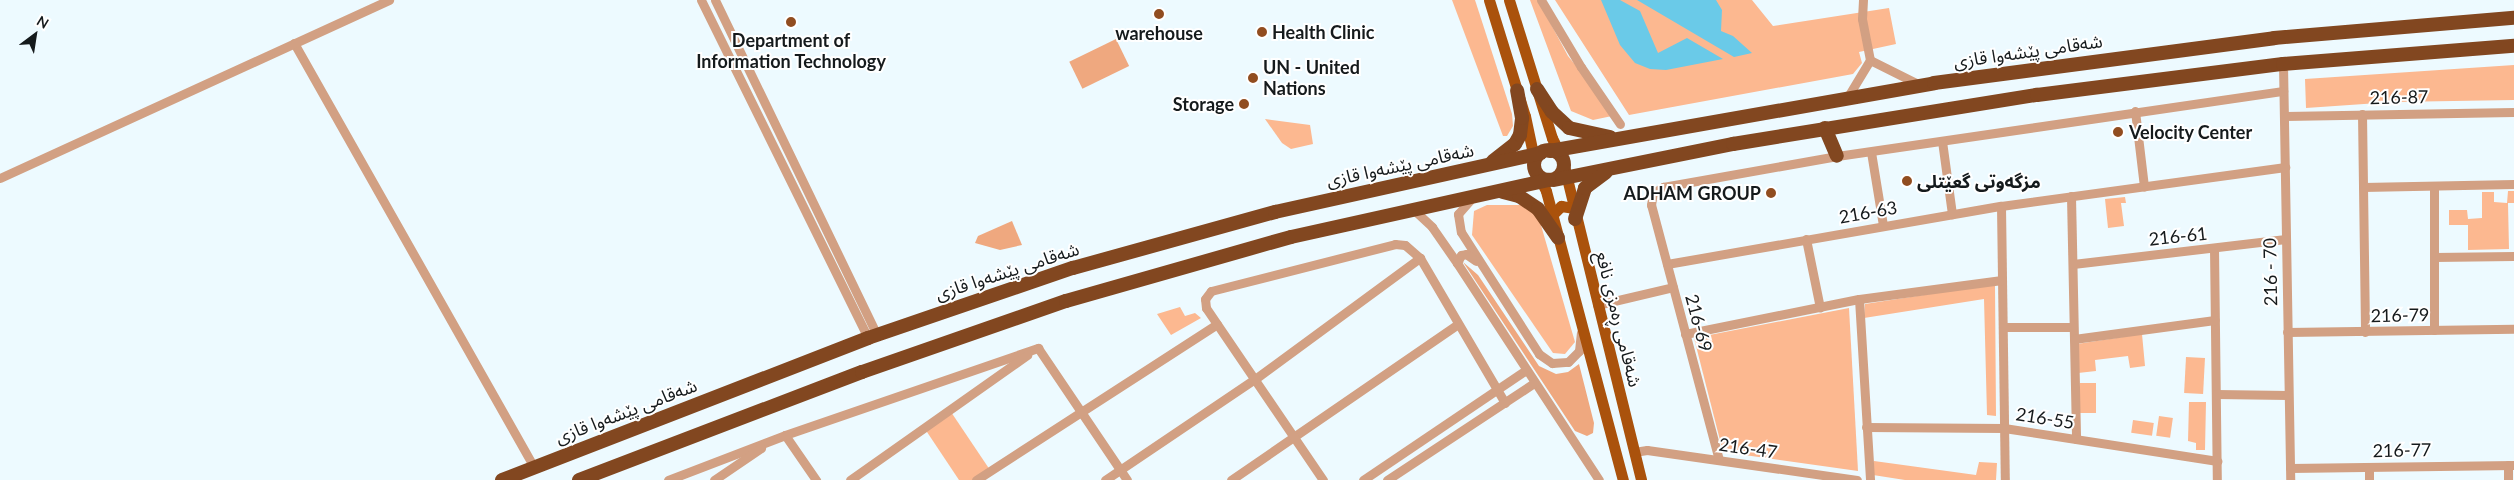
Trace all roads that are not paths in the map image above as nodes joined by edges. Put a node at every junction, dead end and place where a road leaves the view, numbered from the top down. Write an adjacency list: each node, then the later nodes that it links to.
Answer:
1 (389, 0): 9 (street)
2 (701, 0): 73 (street)
3 (714, 0): 73 (street)
4 (1489, 0): 15 (main road)
5 (1509, 0): 14 (main road)
6 (1541, 0): 22 (street)
7 (1863, 0): 11 (street)
8 (2514, 18): 13 (highway, شەقامی پێشەوا قازی)
9 (294, 44): 32 (street); 94 (street)
10 (2514, 46): 12 (highway, شەقامی پێشەوا قازی)
11 (1870, 60): 13 (street); 17 (street)
12 (2283, 64): 16 (street, 216 - 70); 23 (highway, شەقامی پێشەوا قازی)
13 (1920, 85): 17 (highway, شەقامی پێشەوا قازی)
14 (1537, 89): 24 (highway); 29 (main road)
15 (1517, 90): 28 (highway); 29 (main road)
16 (2283, 91): 18 (street); 21 (street, 216 - 70)
17 (1846, 98): 24 (highway, شەقامی پێشەوا قازی)
18 (2135, 111): 25 (street); 34 (street)
19 (2514, 112): 20 (street, 216-87)
20 (2362, 114): 21 (street, 216-87); 36 (street)
21 (2284, 116): 31 (street, 216 - 70)
22 (1620, 124)
23 (1825, 128): 27 (highway); 30 (highway, شەقامی پێشەوا قازی)
24 (1626, 138): 29 (highway, شەقامی پێشەوا قازی)
25 (1942, 141): 26 (street); 44 (street)
26 (1871, 152): 27 (street); 45 (street)
27 (1837, 156): 54 (street, 216-69)
28 (1485, 165): 29 (highway, شەقامی پێشەوا قازی); 73 (highway, شەقامی پێشەوا قازی)
29 (1549, 165): 30 (highway, شەقامی پێشەوا قازی); 37 (highway, شەقامی پێشەوا قازی); 42 (main road, شەقامی ڕەمزی نافع); 43 (main road, شەقامی ڕەمزی نافع)
30 (1618, 167): 43 (highway)
31 (2284, 167): 34 (street, 216-63); 48 (street, 216 - 70)
32 (0, 178)
33 (2514, 184): 35 (street)
34 (2144, 186): 38 (street, 216-63)
35 (2434, 186): 36 (street); 51 (street)
36 (2363, 187): 71 (street)
37 (1500, 191): 39 (highway, شەقامی پێشەوا قازی); 46 (highway)
38 (2072, 196): 40 (street, 216-63); 55 (street)
39 (1472, 197): 41 (highway, شەقامی پێشەوا قازی); 56 (street)
40 (2001, 206): 44 (street, 216-63); 57 (street)
41 (1414, 210): 53 (street); 99 (highway, شەقامی پێشەوا قازی)
42 (1552, 214): 43 (main road); 46 (main road, شەقامی ڕەمزی نافع)
43 (1574, 214): 60 (main road, شەقامی ڕەمزی نافع)
44 (1952, 214): 45 (street, 216-63)
45 (1883, 225): 47 (street, 216-63)
46 (1558, 238): 63 (main road, شەقامی ڕەمزی نافع)
47 (1806, 239): 54 (street, 216-63); 61 (street)
48 (2286, 239): 49 (street, 216-61); 70 (street, 216 - 70)
49 (2214, 248): 55 (street, 216-61); 62 (street)
50 (2514, 256): 51 (street)
51 (2434, 257): 69 (street)
52 (1420, 258): 64 (street); 65 (street); 77 (street)
53 (1457, 262): 56 (street); 76 (street)
54 (1667, 264): 58 (street, 216-69)
55 (2073, 264): 67 (street)
56 (1483, 268): 63 (street)
57 (2002, 280): 59 (street); 66 (street)
58 (1673, 287): 60 (street); 72 (street, 216-69)
59 (1859, 300): 61 (street); 84 (street)
60 (1597, 305): 90 (main road, شەقامی ڕەمزی نافع)
61 (1820, 308): 72 (street)
62 (2215, 320): 74 (street); 80 (street)
63 (1580, 322): 112 (main road, شەقامی ڕەمزی نافع)
64 (1217, 324): 77 (street); 83 (street)
65 (1458, 324): 79 (street); 87 (street)
66 (2003, 327): 67 (street); 85 (street)
67 (2073, 327): 74 (street)
68 (2514, 328): 69 (street, 216-79)
69 (2434, 330): 71 (street, 216-79)
70 (2287, 332): 71 (street, 216-79); 81 (street, 216 - 70)
71 (2365, 332)
72 (1686, 334): 91 (street, 216-69)
73 (872, 336): 94 (highway, شەقامی پێشەوا قازی)
74 (2074, 339): 89 (street)
75 (1038, 348): 83 (street); 86 (street); 103 (street)
76 (1526, 370): 78 (street); 79 (street)
77 (1255, 379): 87 (street); 97 (street)
78 (1534, 384): 82 (street); 111 (street)
79 (1497, 390): 82 (street); 109 (street)
80 (2216, 394): 81 (street); 92 (street)
81 (2288, 394): 96 (street, 216 - 70)
82 (1505, 403): 110 (street)
83 (1081, 411): 97 (street); 104 (street)
84 (1866, 427): 85 (street, 216-55); 115 (street)
85 (2004, 428): 89 (street, 216-55); 116 (street)
86 (785, 435): 88 (street); 102 (street)
87 (1295, 438): 107 (street); 108 (street)
88 (774, 439): 100 (street); 101 (street)
89 (2076, 439): 92 (street, 216-55)
90 (1634, 452): 91 (street, 216-47); 113 (main road, شەقامی ڕەمزی نافع)
91 (1719, 460): 114 (street, 216-47)
92 (2217, 461): 117 (street)
93 (2511, 465): 95 (street, 216-77); 120 (street)
94 (534, 467): 98 (highway, شەقامی پێشەوا قازی)
95 (2369, 467): 96 (street, 216-77); 119 (street)
96 (2290, 468): 118 (street, 216 - 70)
97 (1120, 470): 105 (street); 106 (street)
98 (502, 480)
99 (578, 480)
100 (668, 480)
101 (714, 480)
102 (816, 480)
103 (850, 480)
104 (976, 480)
105 (1104, 480)
106 (1127, 480)
107 (1231, 480)
108 (1323, 480)
109 (1363, 480)
110 (1387, 480)
111 (1600, 480)
112 (1623, 480)
113 (1641, 480)
114 (1857, 480)
115 (1870, 480)
116 (2005, 480)
117 (2217, 480)
118 (2290, 480)
119 (2369, 480)
120 (2508, 480)

